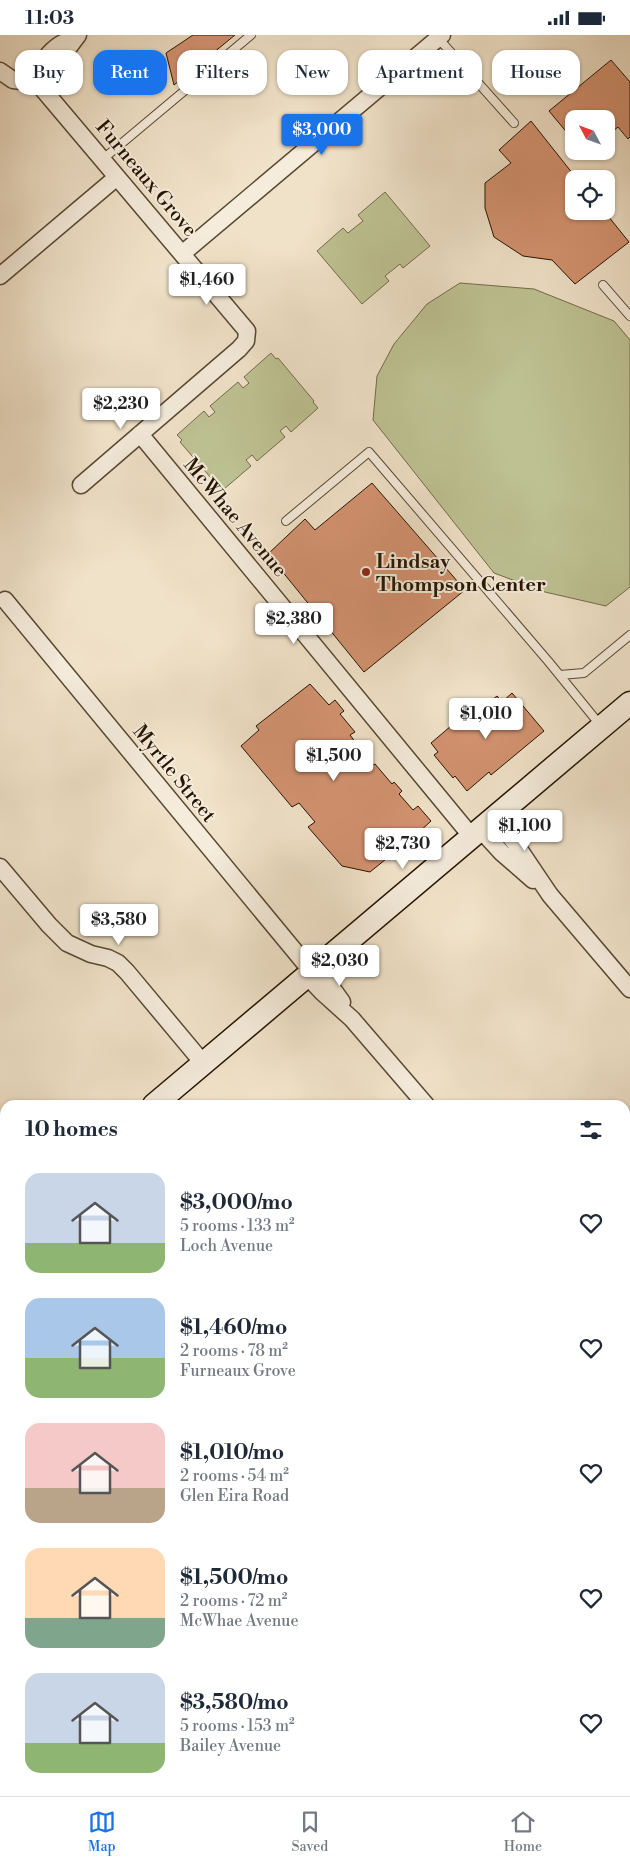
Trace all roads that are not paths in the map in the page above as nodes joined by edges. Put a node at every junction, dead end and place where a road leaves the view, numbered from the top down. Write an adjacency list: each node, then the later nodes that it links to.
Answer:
1 (252, 35): 9 (lane)
2 (76, 37): 4 (street)
3 (440, 37): 8 (lane); 11 (street)
4 (53, 50)
5 (0, 71): 6 (street)
6 (15, 79)
7 (46, 95): 9 (street, Furneaux Grove)
8 (514, 123)
9 (103, 159): 10 (street, Furneaux Grove)
10 (117, 177): 11 (street, Furneaux Grove); 12 (street)
11 (183, 253): 15 (street, Furneaux Grove)
12 (0, 277)
13 (603, 285): 14 (lane)
14 (630, 316)
15 (140, 434): 16 (street, Furneaux Grove); 23 (street, McWhae Avenue)
16 (80, 485)
17 (286, 521): 20 (lane)
18 (6, 600): 25 (street, Myrtle Street)
19 (630, 635): 20 (lane)
20 (560, 675): 22 (lane)
21 (630, 703): 22 (main road)
22 (602, 727): 23 (main road)
23 (482, 828): 25 (main road); 26 (street, McWhae Avenue)
24 (0, 867): 27 (street)
25 (312, 972): 27 (main road); 29 (street, Myrtle Street)
26 (630, 989)
27 (204, 1063): 28 (main road)
28 (160, 1100)
29 (422, 1100)

